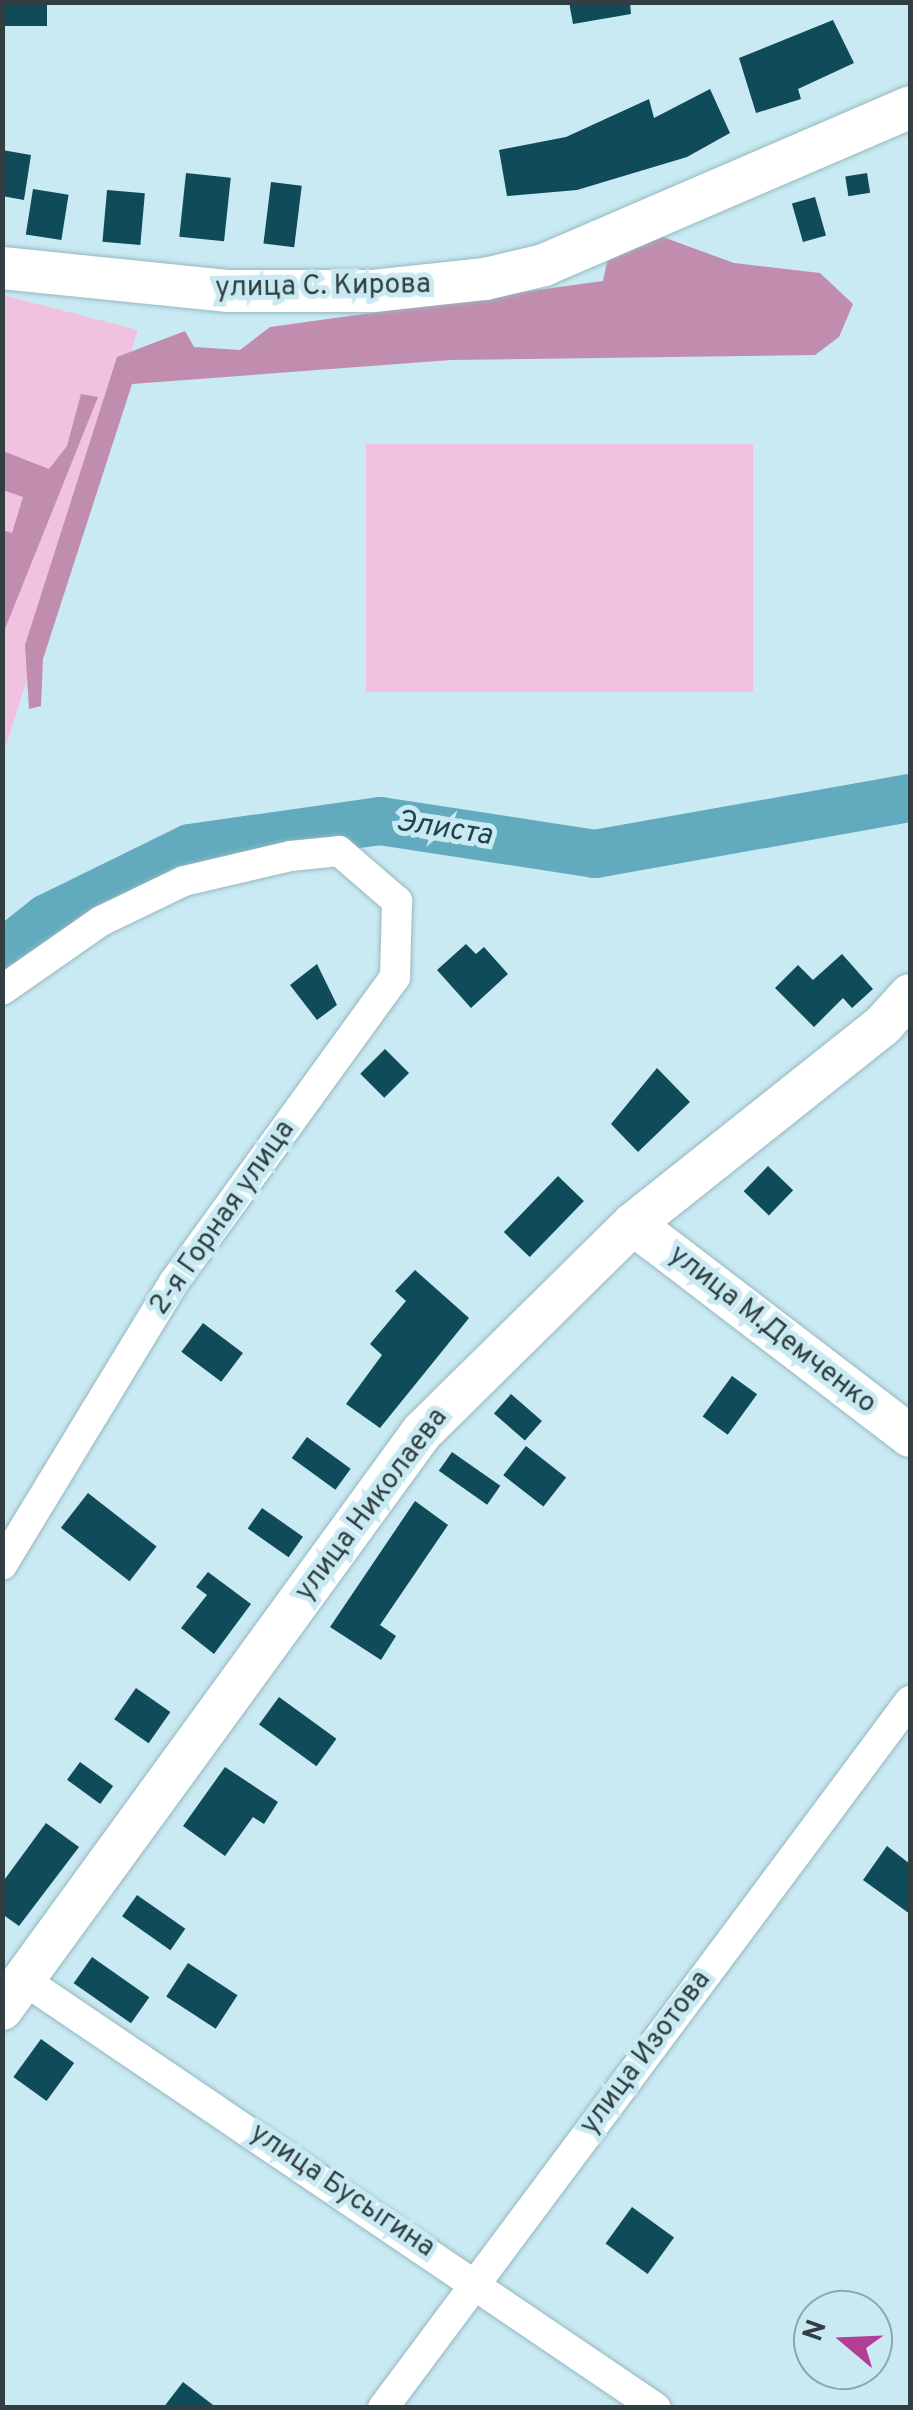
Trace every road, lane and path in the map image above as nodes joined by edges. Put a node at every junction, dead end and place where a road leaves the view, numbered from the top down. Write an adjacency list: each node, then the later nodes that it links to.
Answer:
1 (910, 108): 2 (street, улица С. Кирова)
2 (2, 268)
3 (2, 990): 7 (street, 2-я Горная улица)
4 (910, 994): 5 (street, улица Николаева)
5 (633, 1224): 6 (street, улица М.Демченко); 9 (street, улица Николаева)
6 (910, 1436)
7 (2, 1564)
8 (910, 1701): 10 (street, улица Изотова)
9 (13, 1995): 10 (street, улица Бусыгина)
10 (476, 2280): 11 (street, улица Изотова); 12 (street, улица Бусыгина)
11 (383, 2408)
12 (656, 2408)

